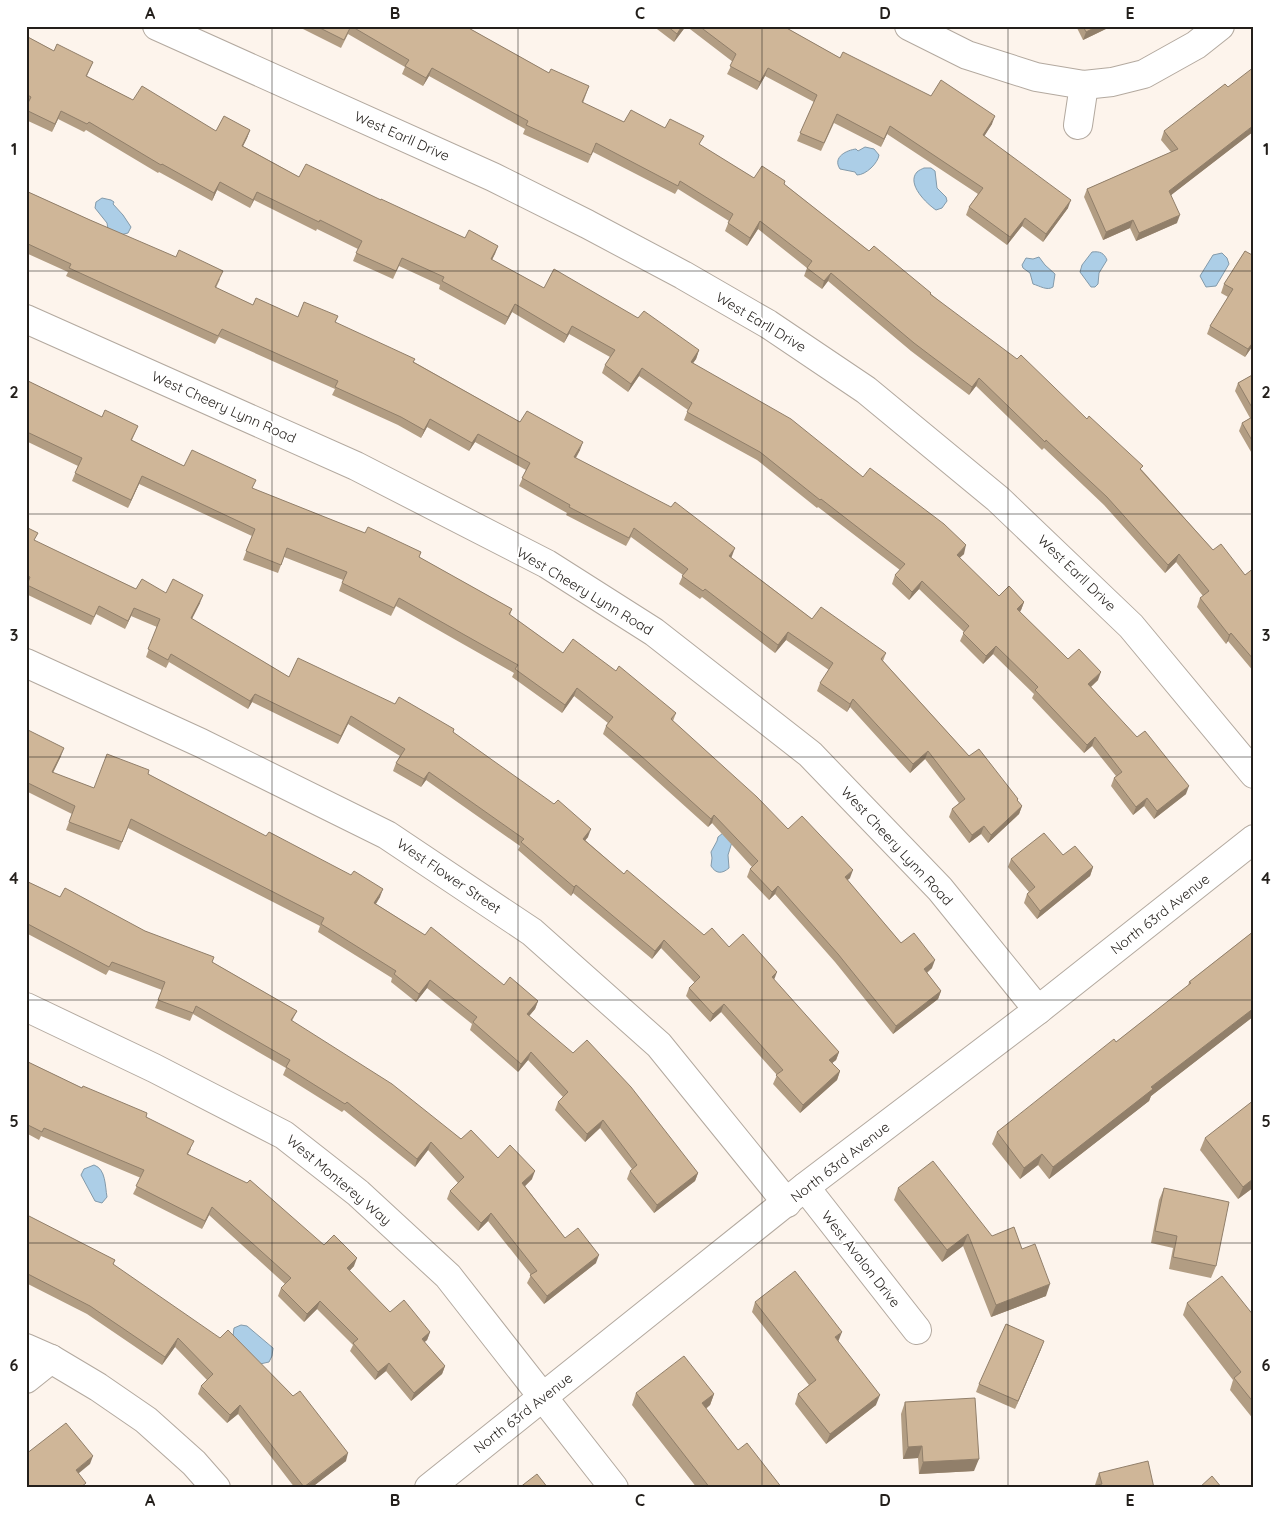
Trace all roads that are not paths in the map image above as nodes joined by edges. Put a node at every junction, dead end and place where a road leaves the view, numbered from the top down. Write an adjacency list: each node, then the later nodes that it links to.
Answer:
1 (157, 26): 4 (street, West Earll Drive)
2 (909, 26): 5 (street)
3 (1220, 26): 5 (street)
4 (210, 37): 9 (street, West Earll Drive)
5 (1084, 85): 6 (street)
6 (1078, 125)
7 (26, 319): 12 (street, West Cheery Lynn Road)
8 (26, 664): 13 (street, West Flower Street)
9 (1254, 774)
10 (1254, 839): 12 (street, North 63rd Avenue)
11 (26, 1007): 18 (street, West Monterey Way)
12 (1038, 1010): 13 (street, North 63rd Avenue)
13 (796, 1195): 14 (street, West Avalon Drive); 18 (street, North 63rd Avenue)
14 (917, 1330)
15 (26, 1348): 16 (street)
16 (51, 1359): 17 (street); 19 (street)
17 (26, 1380)
18 (543, 1397): 20 (street, North 63rd Avenue); 21 (street)
19 (216, 1488)
20 (429, 1488)
21 (614, 1488)

